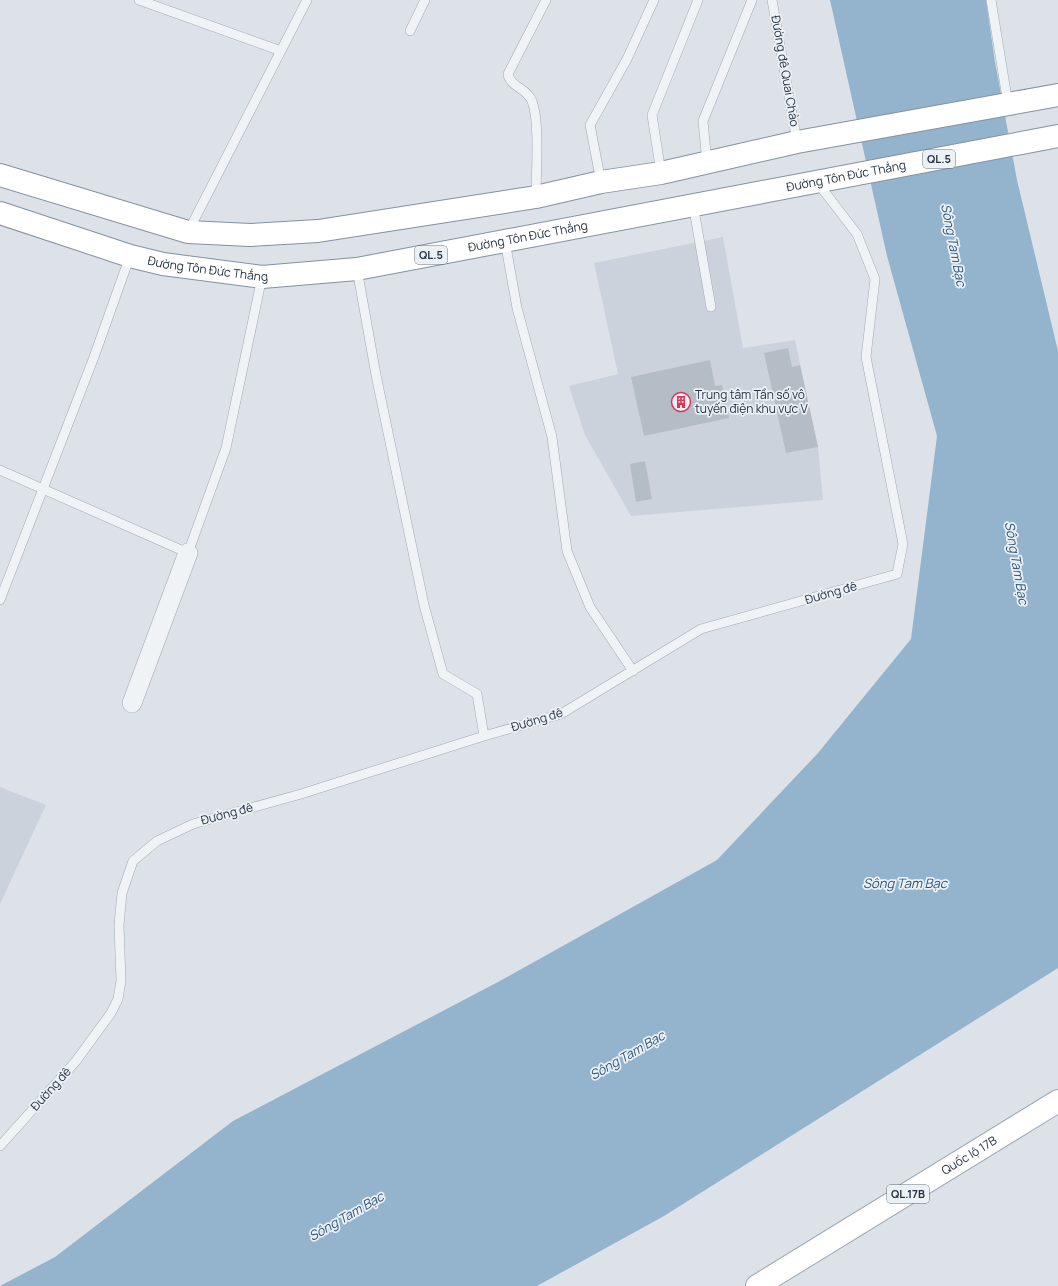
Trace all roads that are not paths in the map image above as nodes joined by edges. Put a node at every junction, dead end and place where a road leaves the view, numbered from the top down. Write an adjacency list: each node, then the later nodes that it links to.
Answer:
1 (141, 0): 11 (lane)
2 (307, 0): 11 (lane)
3 (425, 0): 10 (lane)
4 (546, 0): 21 (lane)
5 (654, 0): 20 (lane)
6 (698, 0): 17 (lane)
7 (752, 0): 16 (lane)
8 (772, 0): 15 (lane, Đường đê Quai Chảo)
9 (991, 0): 13 (lane)
10 (410, 31)
11 (281, 51): 24 (lane)
12 (1058, 95): 13 (main road)
13 (1006, 104): 15 (main road)
14 (1058, 136): 19 (main road, Đường Tôn Đức Thắng / QL.5)
15 (797, 142): 16 (main road)
16 (707, 163): 17 (main road)
17 (660, 173): 20 (main road)
18 (0, 175): 24 (main road)
19 (816, 181): 22 (main road, Đường Tôn Đức Thắng / QL.5); 34 (lane, Đường đê)
20 (601, 182): 21 (main road)
21 (536, 197): 24 (main road)
22 (693, 204): 25 (main road, Đường Tôn Đức Thắng / QL.5); 29 (lane)
23 (0, 213): 26 (main road, Đường Tôn Đức Thắng / QL.5)
24 (188, 232)
25 (505, 241): 27 (main road, Đường Tôn Đức Thắng / QL.5); 34 (lane)
26 (130, 256): 28 (main road, Đường Tôn Đức Thắng / QL.5); 31 (lane)
27 (358, 269): 28 (main road, Đường Tôn Đức Thắng / QL.5); 36 (lane)
28 (262, 277): 32 (lane)
29 (711, 307)
30 (0, 470): 31 (lane)
31 (44, 488): 32 (lane); 33 (lane)
32 (188, 553): 35 (street)
33 (0, 600)
34 (633, 671): 36 (lane, Đường đê)
35 (132, 703)
36 (484, 736): 38 (lane, Đường đê)
37 (1058, 1101): 39 (main road, Quốc lộ 17B / QL.17B)
38 (0, 1146)
39 (757, 1286)

